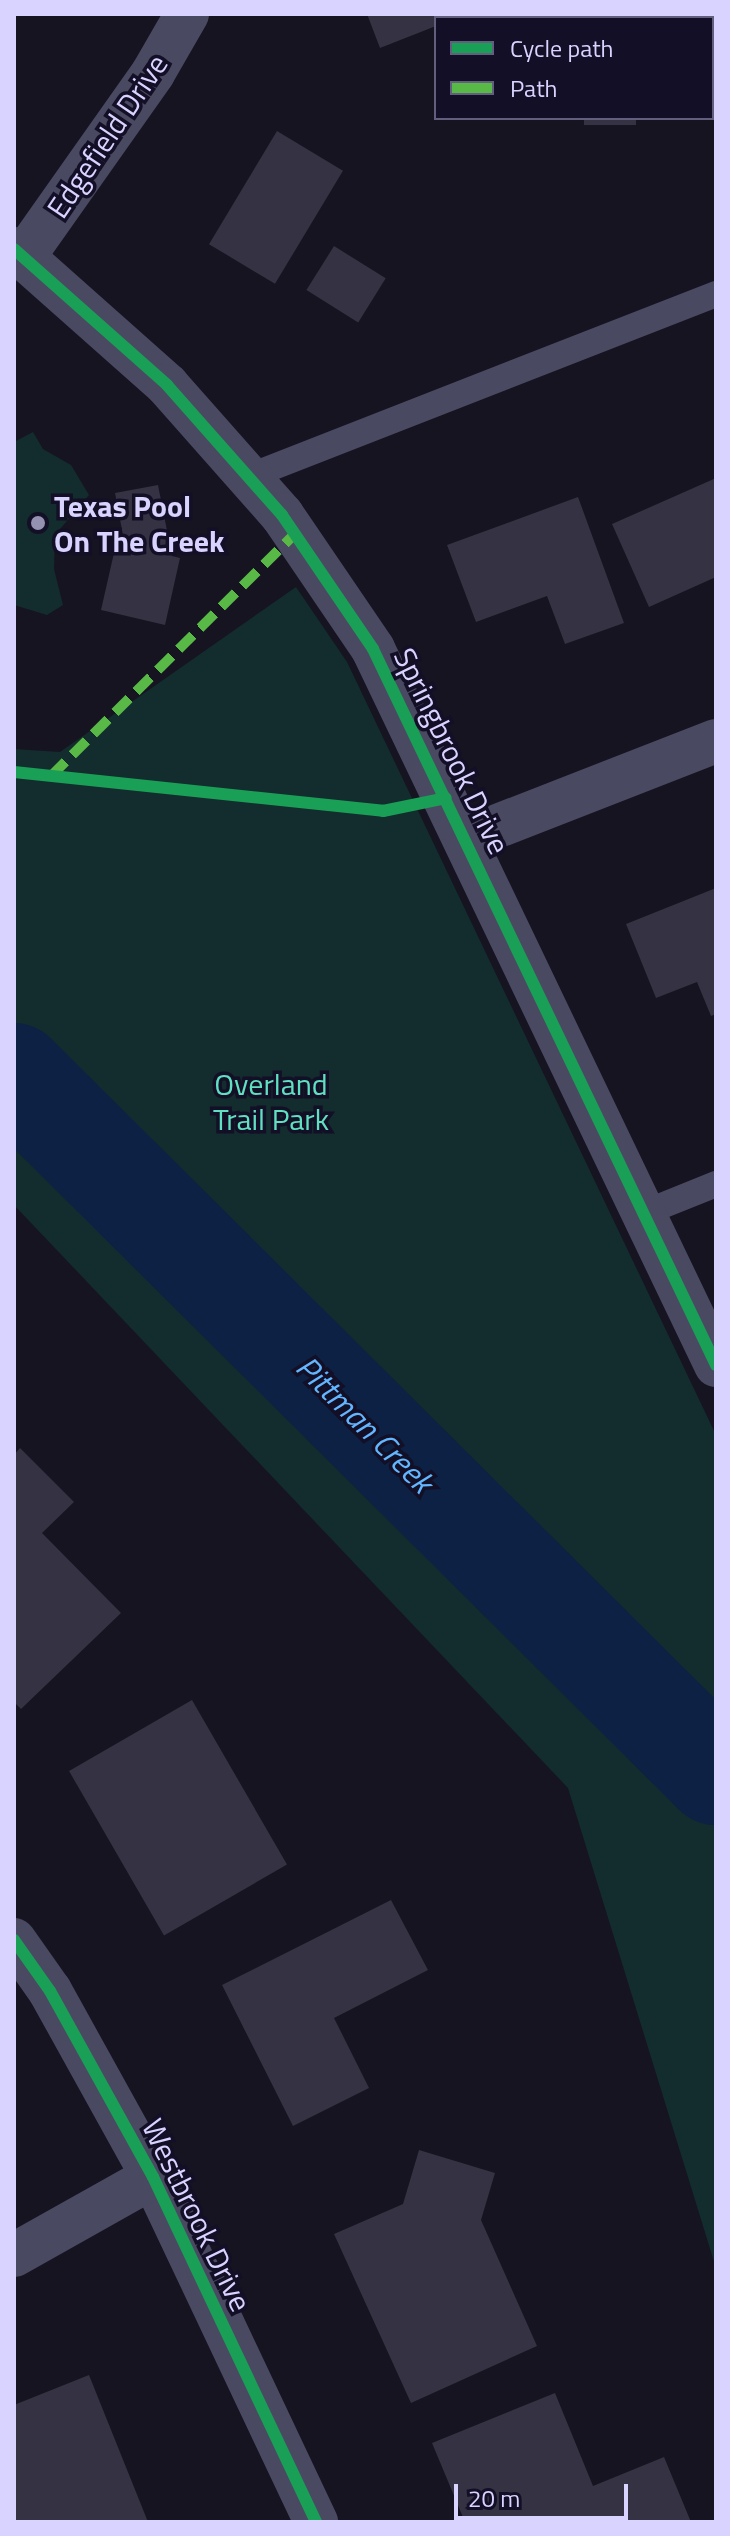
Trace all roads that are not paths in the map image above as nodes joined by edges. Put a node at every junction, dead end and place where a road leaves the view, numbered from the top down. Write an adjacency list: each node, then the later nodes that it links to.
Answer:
1 (187, 14): 2 (street, Edgefield Drive)
2 (19, 252): 4 (street, Springbrook Drive)
3 (716, 294): 4 (lane)
4 (248, 477): 6 (street, Springbrook Drive)
5 (716, 741): 6 (street)
6 (467, 838): 8 (street, Springbrook Drive)
7 (716, 1184): 8 (lane)
8 (644, 1213): 9 (street, Springbrook Drive)
9 (716, 1365)
10 (14, 1940): 11 (street, Westbrook Drive)
11 (153, 2177): 12 (street); 13 (street, Westbrook Drive)
12 (14, 2255)
13 (316, 2522)

